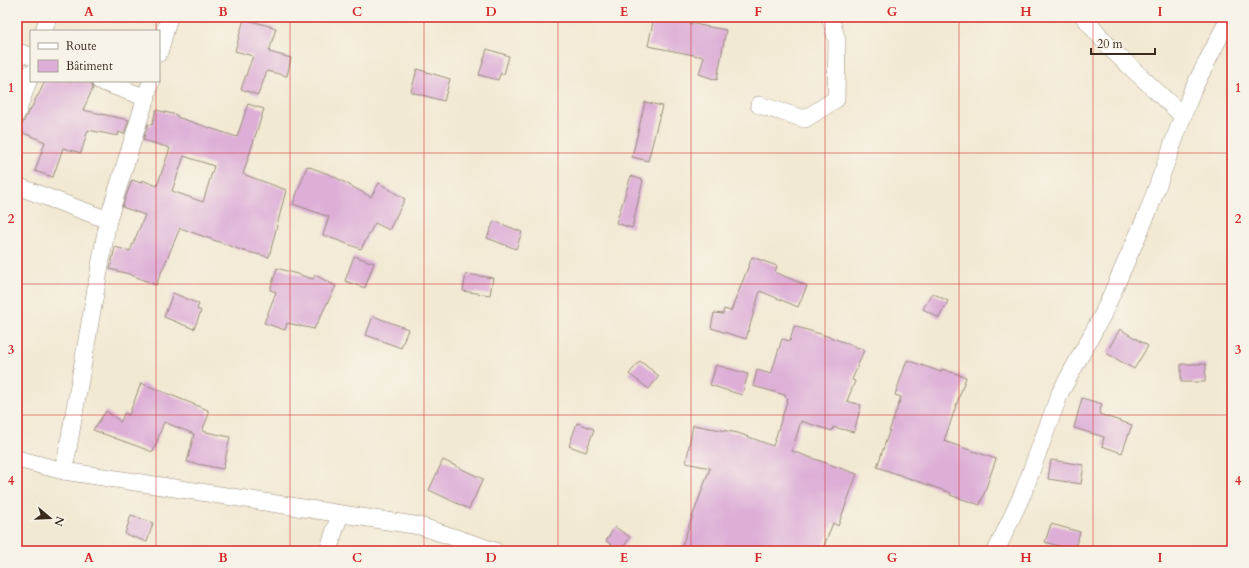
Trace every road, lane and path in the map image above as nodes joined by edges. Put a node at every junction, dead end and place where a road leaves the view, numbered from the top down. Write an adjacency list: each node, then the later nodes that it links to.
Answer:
1 (48, 17): 6 (street)
2 (169, 17): 7 (street)
3 (830, 17): 14 (street)
4 (1084, 17): 16 (street)
5 (1232, 17): 16 (street)
6 (44, 30)
7 (160, 49)
8 (17, 52): 9 (street)
9 (30, 56)
10 (30, 76): 15 (street)
11 (103, 82): 13 (street)
12 (152, 82): 13 (street)
13 (147, 98): 18 (street)
14 (759, 105)
15 (17, 113)
16 (1183, 116): 24 (street)
17 (17, 186): 18 (street)
18 (108, 220): 20 (street)
19 (17, 459): 20 (street)
20 (64, 471): 21 (street)
21 (340, 514): 22 (street); 23 (street)
22 (328, 551)
23 (494, 551)
24 (996, 551)

